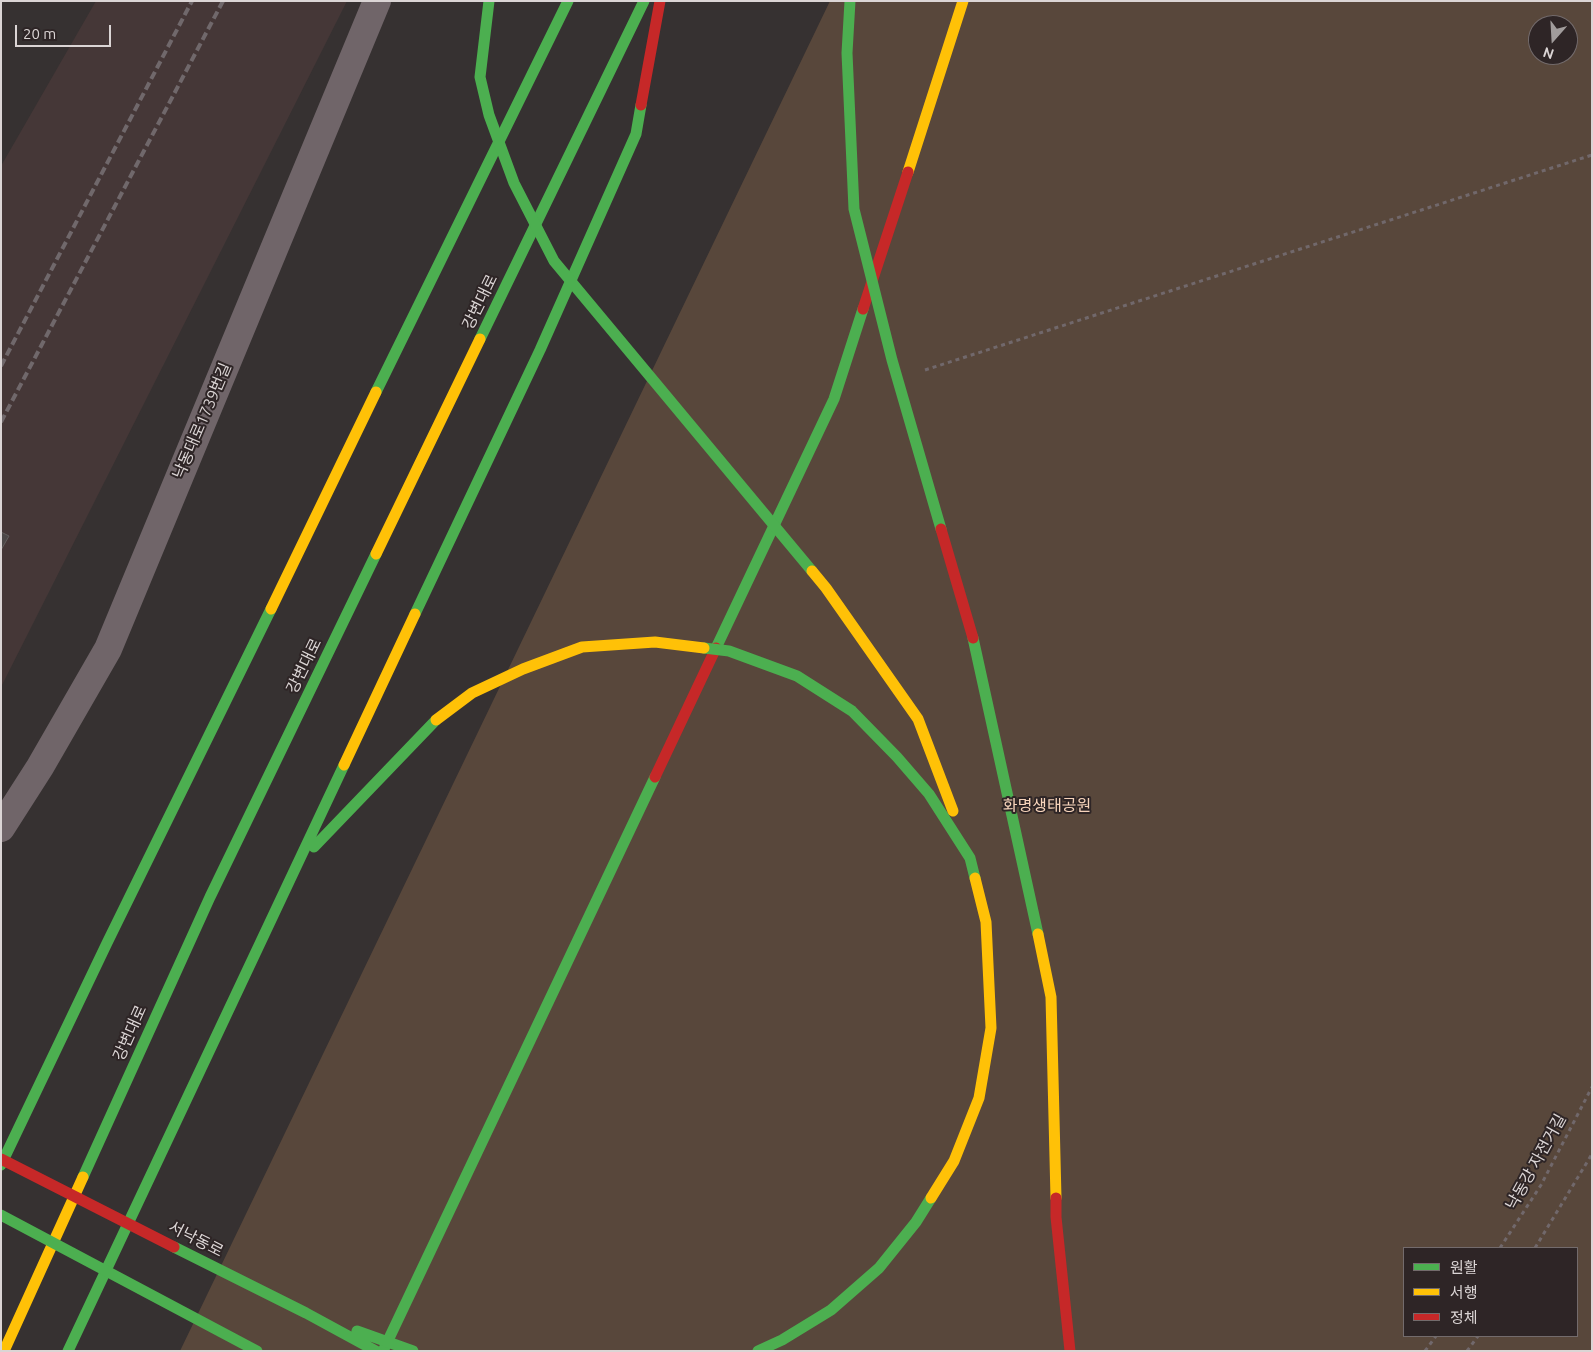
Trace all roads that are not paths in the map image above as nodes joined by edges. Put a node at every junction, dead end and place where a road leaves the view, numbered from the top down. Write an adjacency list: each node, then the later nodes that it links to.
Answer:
1 (377, 1): 8 (street, 낙동대로1739번길)
2 (489, 1): 9 (main road, bridge)
3 (568, 1): 12 (main road)
4 (644, 1): 15 (main road, 강변대로)
5 (660, 1): 10 (main road)
6 (850, 1): 22 (main road, bridge)
7 (963, 1): 19 (main road)
8 (1, 828)
9 (970, 858): 10 (main road, bridge); 21 (main road, bridge)
10 (297, 864): 16 (main road)
11 (1, 1159): 14 (main road, 서낙동로, bridge)
12 (1, 1164)
13 (1, 1215): 17 (main road, bridge)
14 (306, 1313): 18 (main road, 서낙동로, bridge); 20 (main road, bridge)
15 (4, 1351)
16 (68, 1351)
17 (257, 1351)
18 (376, 1351)
19 (383, 1351)
20 (413, 1351)
21 (758, 1351)
22 (1070, 1351)

